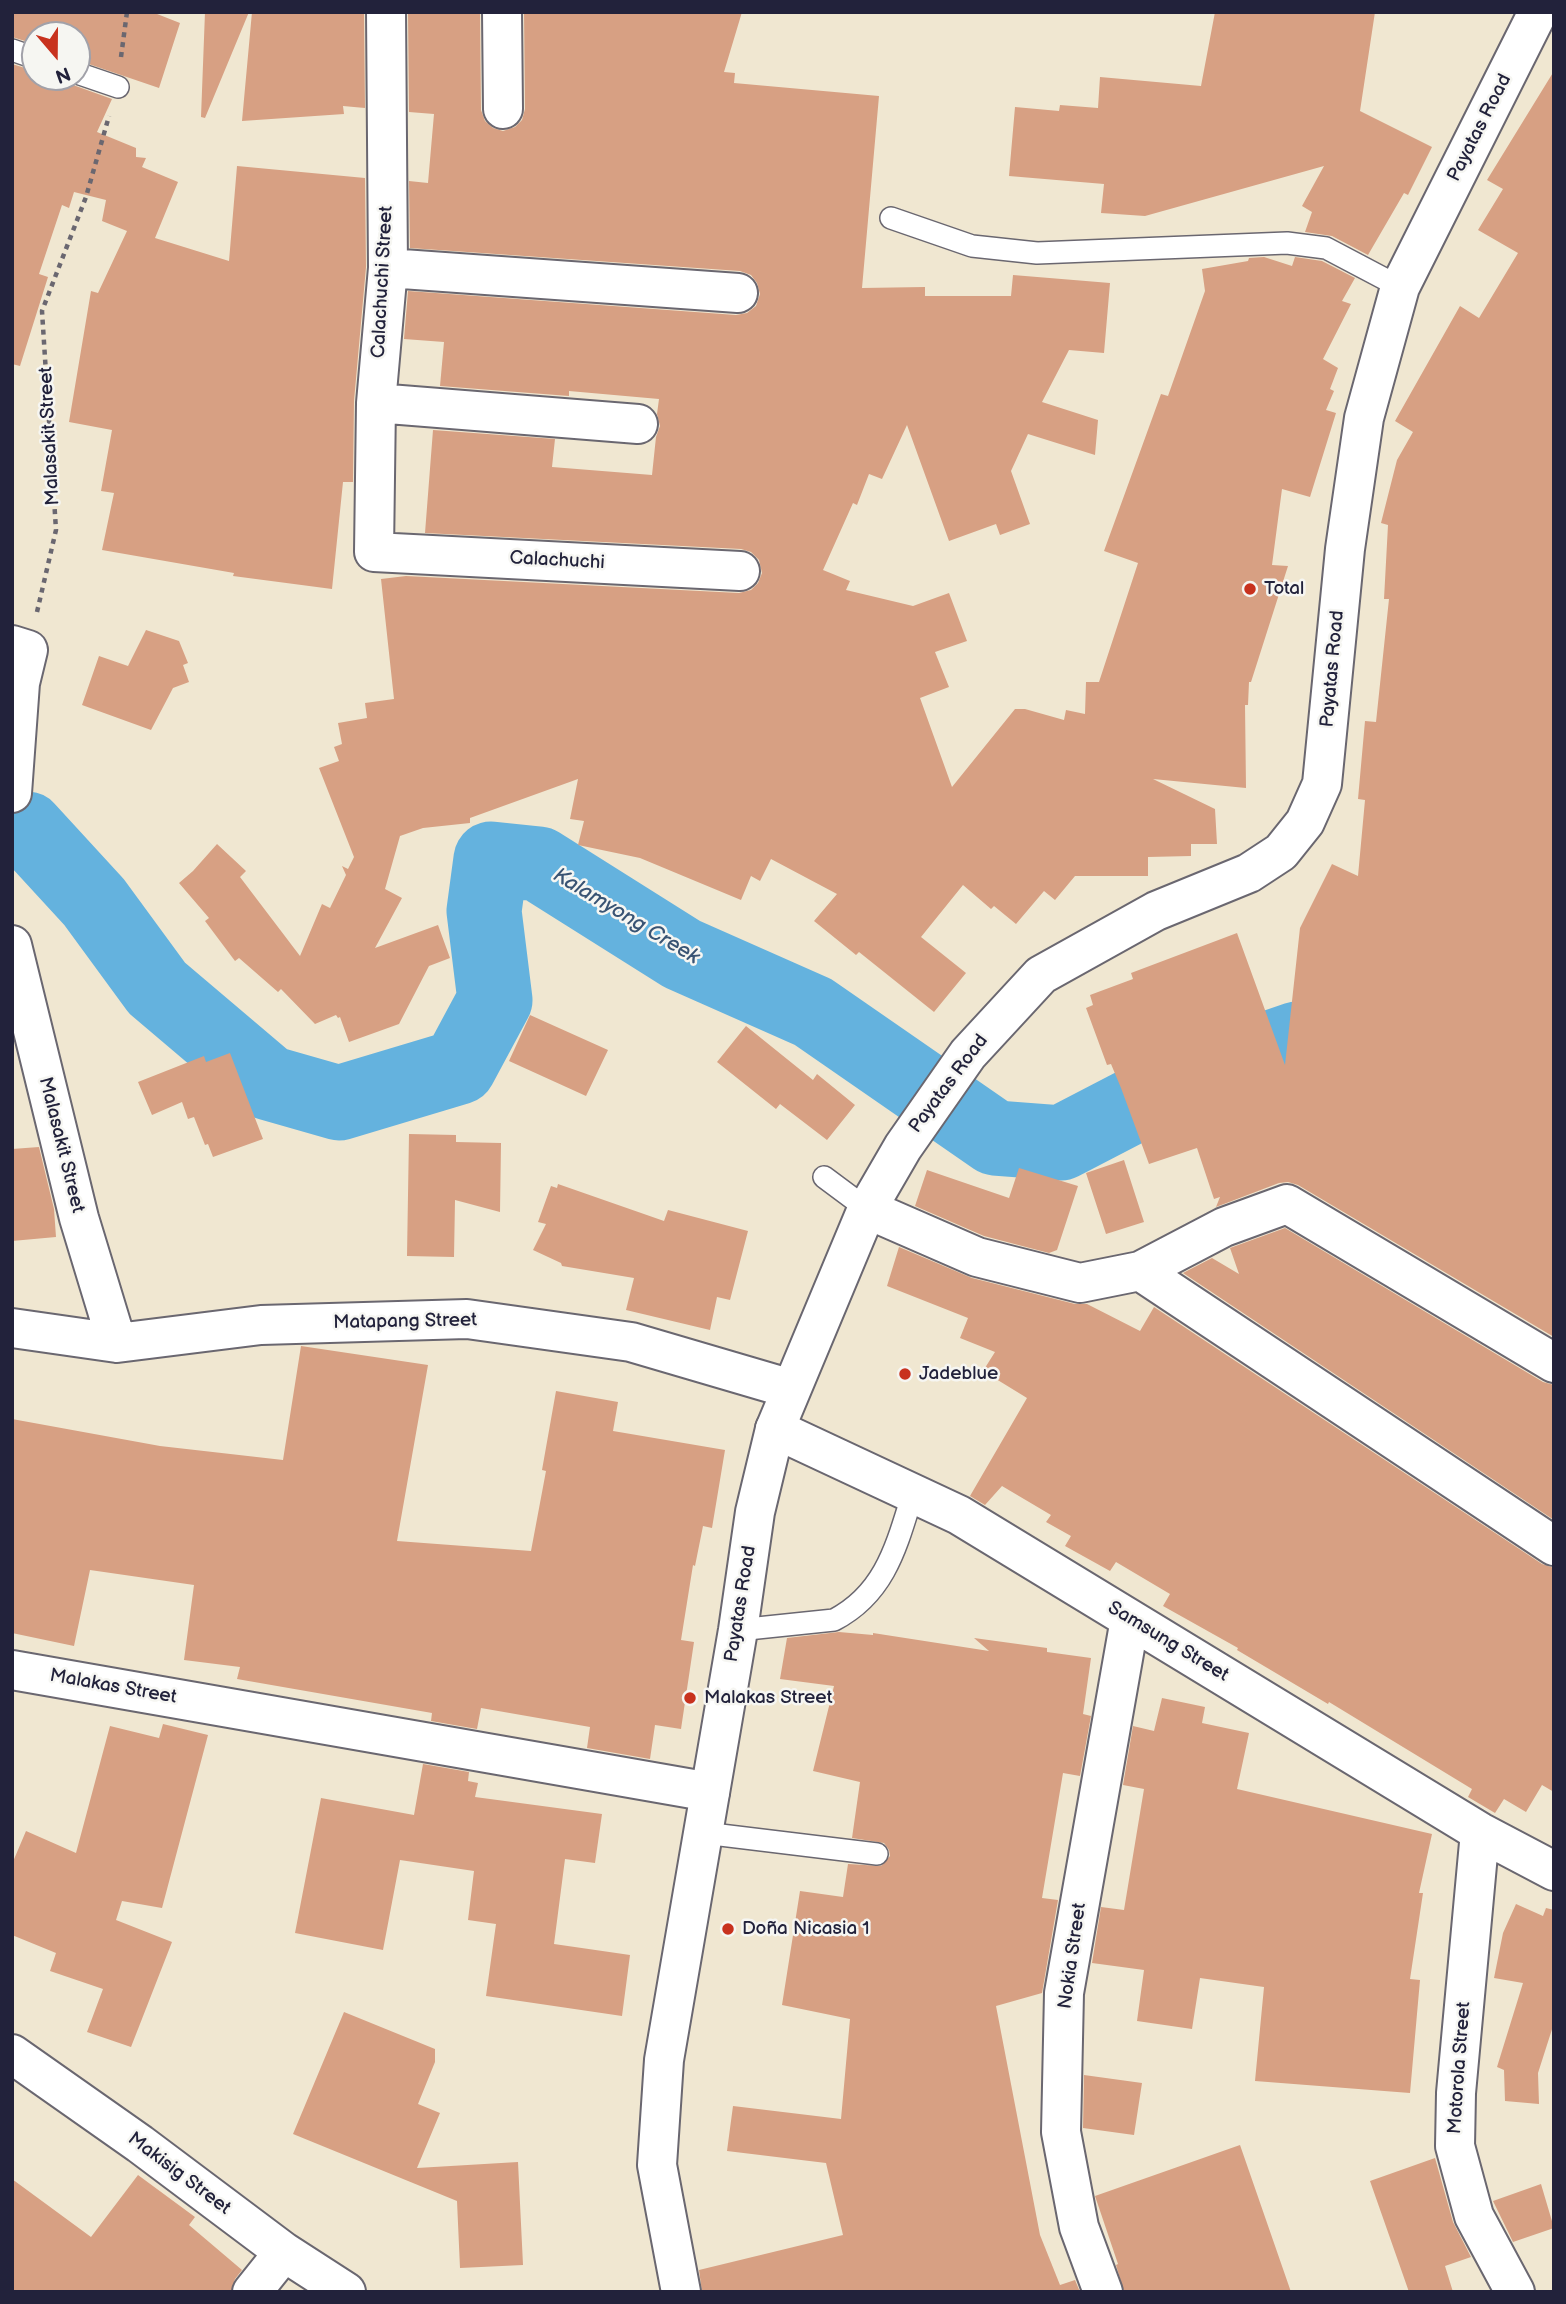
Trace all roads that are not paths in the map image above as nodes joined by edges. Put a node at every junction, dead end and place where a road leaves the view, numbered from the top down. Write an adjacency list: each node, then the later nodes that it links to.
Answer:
1 (386, 12): 8 (street, Calachuchi Street)
2 (502, 12): 6 (street)
3 (1538, 12): 9 (street, Payatas Road)
4 (91, 78): 5 (lane)
5 (118, 87)
6 (503, 109)
7 (891, 218): 9 (lane)
8 (388, 268): 10 (street); 11 (street, Calachuchi Street)
9 (1399, 287): 19 (street, Payatas Road)
10 (738, 293)
11 (376, 403): 12 (street); 13 (street, Calachuchi Street)
12 (638, 424)
13 (374, 552): 14 (street, Calachuchi)
14 (740, 571)
15 (20, 647): 16 (street)
16 (13, 792)
17 (12, 945): 22 (street, Malasakit Street)
18 (824, 1177): 19 (lane)
19 (866, 1209): 20 (street); 24 (street, Payatas Road)
20 (1140, 1271): 23 (street); 27 (street)
21 (12, 1328): 22 (street, Matapang Street)
22 (117, 1343): 24 (street, Matapang Street)
23 (1554, 1363)
24 (792, 1388): 25 (street, Payatas Road)
25 (775, 1429): 26 (street, Samsung Street); 29 (street, Payatas Road)
26 (913, 1493): 28 (street, Samsung Street); 29 (lane)
27 (1554, 1546)
28 (1130, 1619): 32 (street, Samsung Street); 41 (street, Nokia Street)
29 (738, 1630): 31 (street, Payatas Road)
30 (12, 1670): 31 (street, Malakas Street)
31 (710, 1792): 33 (street, Payatas Road)
32 (1480, 1832): 35 (street, Samsung Street); 42 (street, Motorola Street)
33 (704, 1833): 34 (lane); 40 (street, Payatas Road)
34 (877, 1854)
35 (1554, 1871)
36 (12, 2054): 37 (street, Makisig Street)
37 (284, 2252): 38 (street); 39 (street, Makisig Street)
38 (252, 2292)
39 (346, 2292)
40 (681, 2292)
41 (1103, 2292)
42 (1515, 2292)

